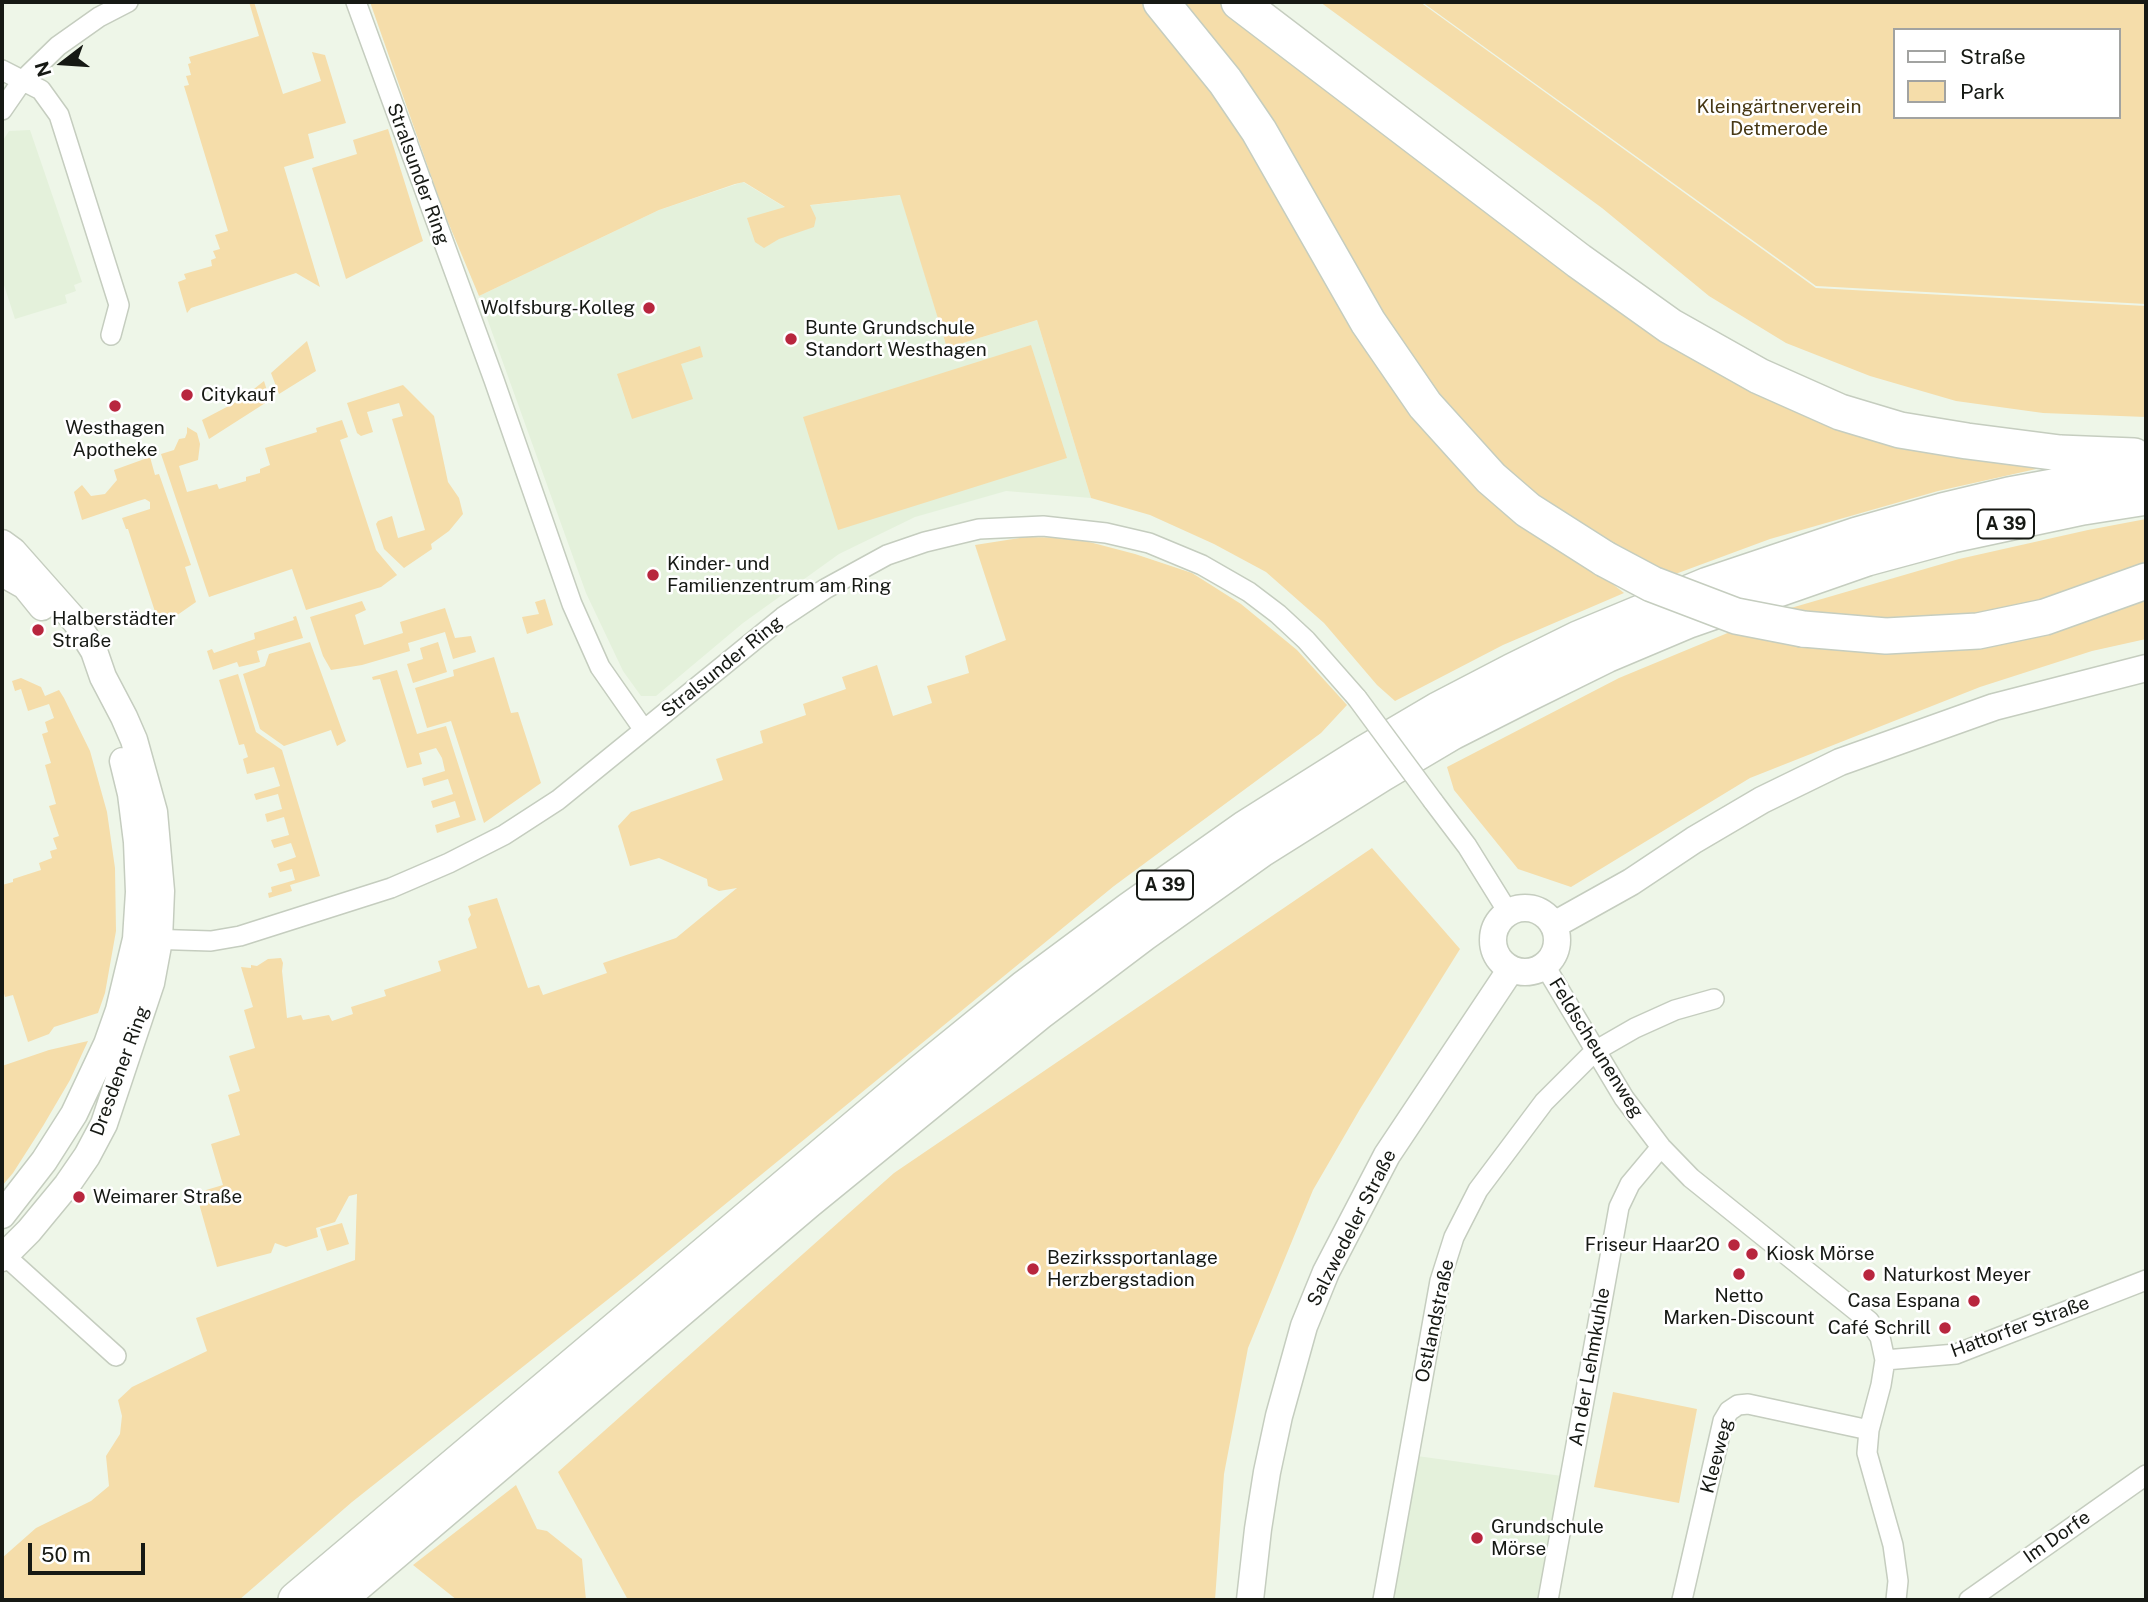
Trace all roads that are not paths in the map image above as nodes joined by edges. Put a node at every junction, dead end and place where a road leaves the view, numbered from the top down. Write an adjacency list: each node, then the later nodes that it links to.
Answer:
1 (128, 2): 6 (street)
2 (356, 2): 16 (street, Stralsunder Ring)
3 (1161, 2): 14 (highway, bridge)
4 (1239, 2): 9 (highway)
5 (2, 69): 6 (street)
6 (22, 81): 7 (street); 8 (street)
7 (2, 110)
8 (111, 335)
9 (2146, 456)
10 (2146, 470): 32 (highway, A 39)
11 (2146, 497): 32 (highway, A 39)
12 (2, 543): 19 (street, Dresdener Ring)
13 (2, 573): 19 (street, Dresdener Ring)
14 (2146, 581)
15 (2146, 668): 18 (street)
16 (643, 730): 17 (street, Stralsunder Ring, bridge); 19 (street, Stralsunder Ring)
17 (1508, 912): 18 (street); 21 (street)
18 (1554, 925): 20 (street)
19 (147, 939): 25 (street, Dresdener Ring); 26 (street, Dresdener Ring)
20 (1545, 966): 21 (street); 23 (street, Feldscheunenweg)
21 (1511, 970): 36 (street, Salzwedeler Straße)
22 (1714, 999): 23 (street, Ostlandstraße)
23 (1595, 1051): 24 (street, Feldscheunenweg); 37 (street, Ostlandstraße)
24 (1661, 1147): 29 (street, Feldscheunenweg); 38 (street, An der Lehmkuhle)
25 (2, 1215)
26 (3, 1255): 28 (street, Dresdener Ring)
27 (2146, 1280): 29 (street, Hattorfer Straße)
28 (116, 1356)
29 (1885, 1360): 30 (street)
30 (1869, 1430): 39 (street, Kleeweg); 40 (street)
31 (2141, 1485): 41 (street, Im Dorfe)
32 (400, 1530): 33 (highway, A 39)
33 (359, 1564): 34 (highway, A 39); 35 (highway, A 39)
34 (296, 1600)
35 (338, 1600)
36 (1250, 1600)
37 (1383, 1600)
38 (1548, 1600)
39 (1682, 1600)
40 (1896, 1600)
41 (1969, 1600)

